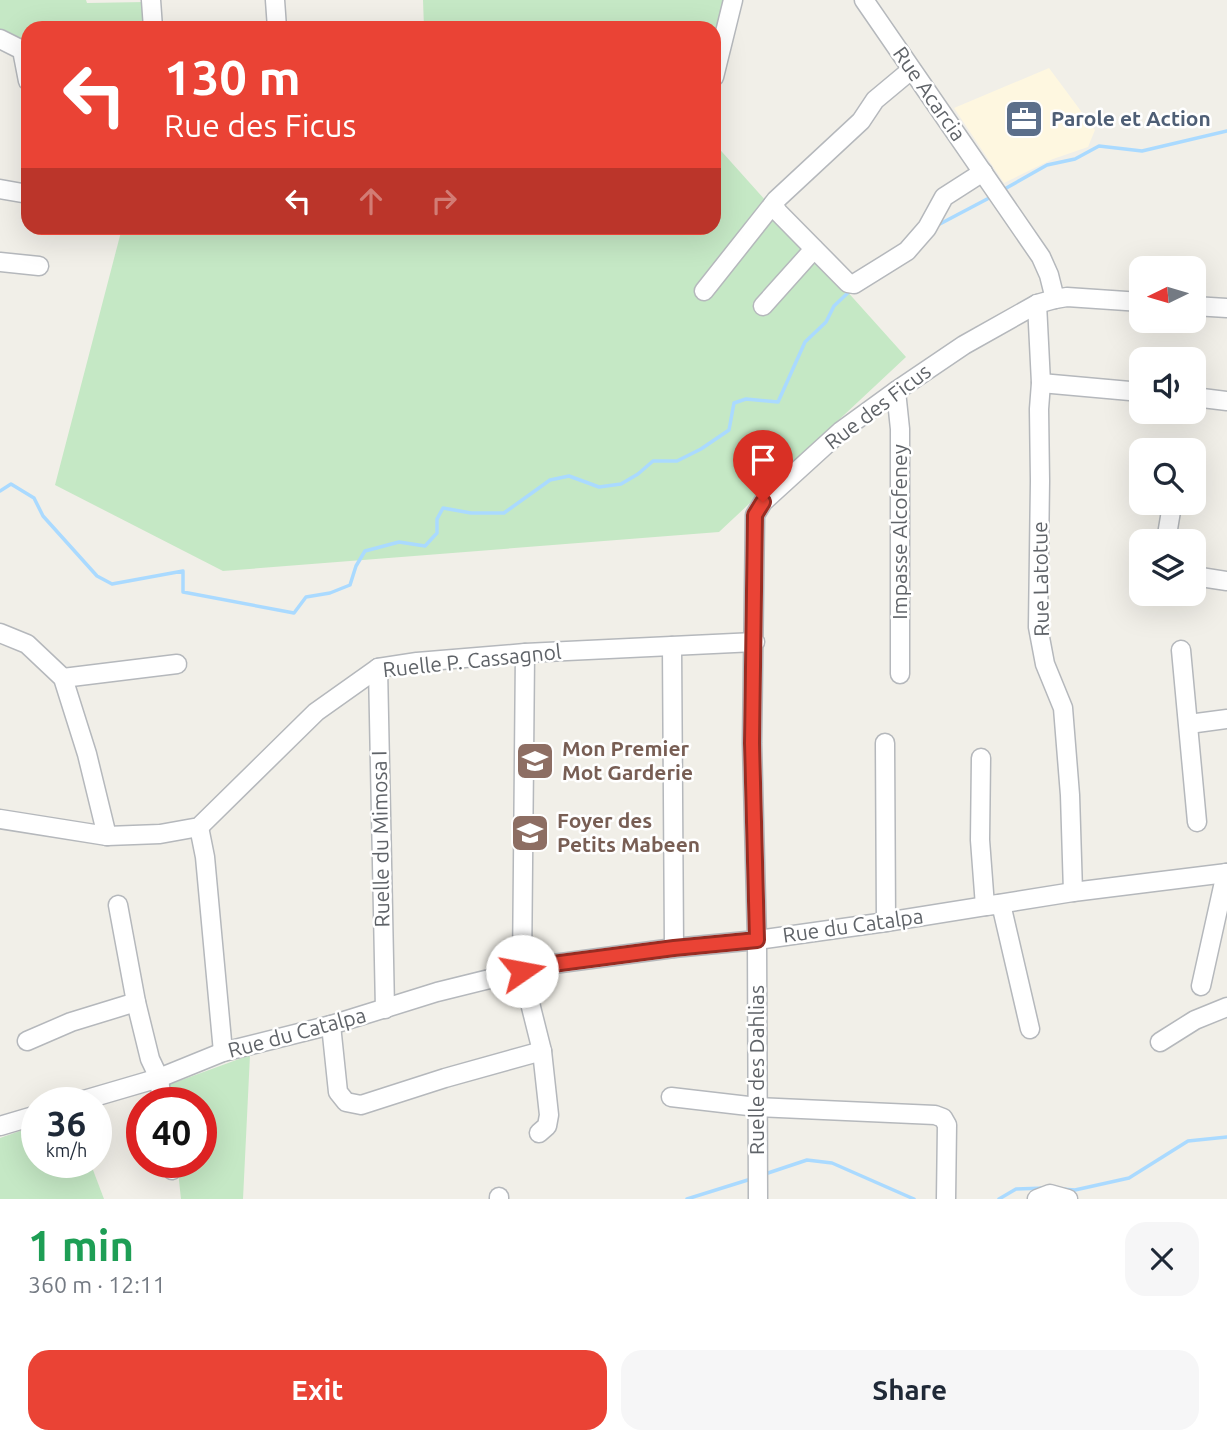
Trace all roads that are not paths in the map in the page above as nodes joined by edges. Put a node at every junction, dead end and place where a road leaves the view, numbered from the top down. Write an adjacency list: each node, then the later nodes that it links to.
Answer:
1 (151, 0): 5 (street)
2 (275, 0): 6 (street)
3 (733, 0): 9 (street)
4 (864, 0): 10 (street, Rue Acarcia)
5 (152, 21)
6 (276, 21)
7 (0, 39): 8 (street)
8 (21, 49)
9 (721, 49)
10 (911, 70): 11 (street, Rue Acarcia); 14 (street)
11 (984, 172): 15 (street); 19 (street, Rue Acarcia)
12 (0, 189): 13 (street)
13 (21, 193)
14 (773, 204): 15 (street); 18 (street)
15 (814, 249): 21 (street)
16 (0, 262): 17 (street)
17 (39, 267)
18 (704, 291)
19 (1046, 301): 20 (street, Rue des Ficus); 24 (street, Rue Latotue); 25 (street, Rue des Ficus)
20 (1129, 301)
21 (762, 306)
22 (1206, 307): 23 (street)
23 (1227, 308)
24 (1041, 383): 26 (street); 49 (street, Rue Latotue)
25 (895, 391): 32 (street, Rue des Ficus); 38 (street, Impasse Alcofeney)
26 (1129, 392)
27 (1206, 398): 28 (street)
28 (1227, 401)
29 (1206, 578): 30 (street)
30 (1227, 581)
31 (0, 633): 39 (street)
32 (755, 642): 33 (street, Ruelle P. Cassagnol); 53 (street, Rue des Ficus)
33 (672, 646): 35 (street, Ruelle P. Cassagnol); 54 (street)
34 (1181, 650): 41 (street)
35 (525, 653): 37 (street, Ruelle P. Cassagnol); 55 (street)
36 (177, 664): 39 (street)
37 (378, 668): 46 (street, Ruelle P. Cassagnol); 59 (street, Ruelle du Mimosa I)
38 (900, 674)
39 (63, 678): 47 (street)
40 (1227, 719): 41 (street)
41 (1189, 724): 45 (street)
42 (885, 743): 52 (street)
43 (981, 758): 51 (street)
44 (0, 819): 47 (street)
45 (1197, 822)
46 (199, 827): 47 (street); 65 (street)
47 (107, 836)
48 (1227, 873): 49 (street, Rue du Catalpa); 56 (street)
49 (1073, 892): 51 (street, Rue du Catalpa)
50 (118, 905): 57 (street)
51 (993, 905): 52 (street, Rue du Catalpa); 61 (street)
52 (886, 922): 53 (street, Rue du Catalpa)
53 (757, 940): 54 (street, Rue du Catalpa); 70 (street, Ruelle des Dahlias)
54 (674, 948): 55 (street, Rue du Catalpa)
55 (522, 971): 59 (street, Rue du Catalpa); 64 (street)
56 (1201, 986)
57 (136, 1002): 62 (street); 66 (street)
58 (1227, 1007): 63 (street)
59 (385, 1009): 60 (street, Rue du Catalpa)
60 (331, 1025): 64 (street); 65 (street, Rue du Catalpa)
61 (1030, 1029)
62 (27, 1041)
63 (1160, 1042)
64 (542, 1051): 73 (street)
65 (223, 1052): 66 (street, Rue du Catalpa)
66 (159, 1078): 67 (street); 68 (street, Rue du Catalpa)
67 (160, 1087)
68 (112, 1092)
69 (671, 1097): 70 (street)
70 (757, 1107): 74 (street, Ruelle des Dahlias); 75 (street)
71 (21, 1120): 72 (street)
72 (0, 1126)
73 (539, 1133)
74 (758, 1194)
75 (946, 1199)
76 (1037, 1199): 77 (street)
77 (1068, 1199)

